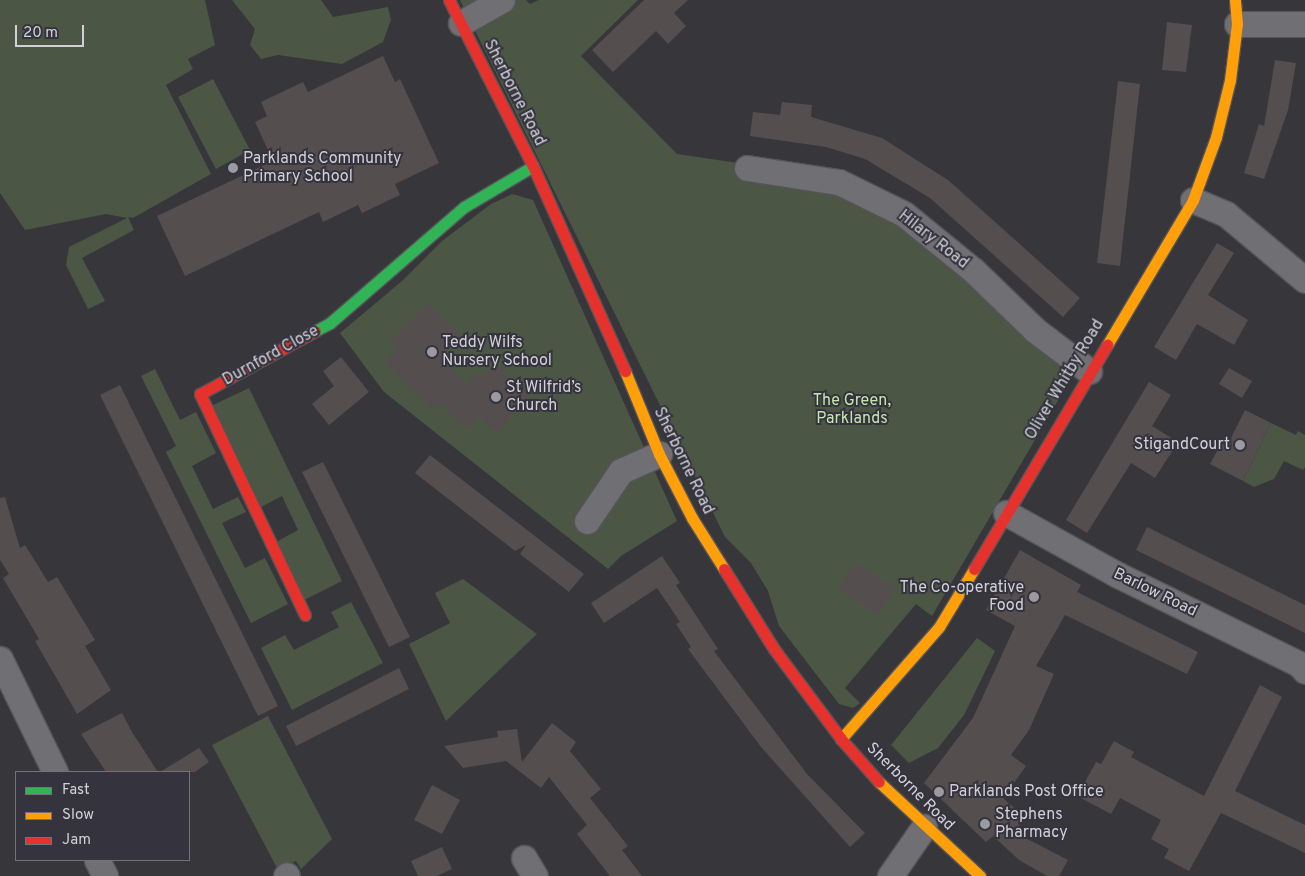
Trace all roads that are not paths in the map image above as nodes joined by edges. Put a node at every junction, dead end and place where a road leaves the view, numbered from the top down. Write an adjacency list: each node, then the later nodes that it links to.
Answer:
1 (449, 0): 4 (street, Sherborne Road)
2 (502, 0): 4 (street)
3 (1236, 12): 5 (street); 8 (street, Oliver Whitby Road)
4 (461, 23): 6 (street, Sherborne Road)
5 (1305, 24)
6 (533, 166): 11 (street, Sherborne Road); 14 (street, Durnford Close)
7 (747, 168): 10 (street, Hilary Road)
8 (1193, 200): 9 (street); 10 (street, Oliver Whitby Road)
9 (1305, 280)
10 (1088, 371): 12 (street, Oliver Whitby Road)
11 (659, 454): 13 (street); 17 (street, Sherborne Road)
12 (1006, 513): 16 (street, Barlow Road); 17 (street, Oliver Whitby Road)
13 (587, 521)
14 (306, 615)
15 (0, 660): 18 (street)
16 (1305, 671)
17 (841, 740): 19 (street, Sherborne Road)
18 (55, 771)
19 (924, 827): 22 (street); 23 (street, Sherborne Road)
20 (98, 861): 21 (street)
21 (105, 876)
22 (890, 876)
23 (980, 876)

